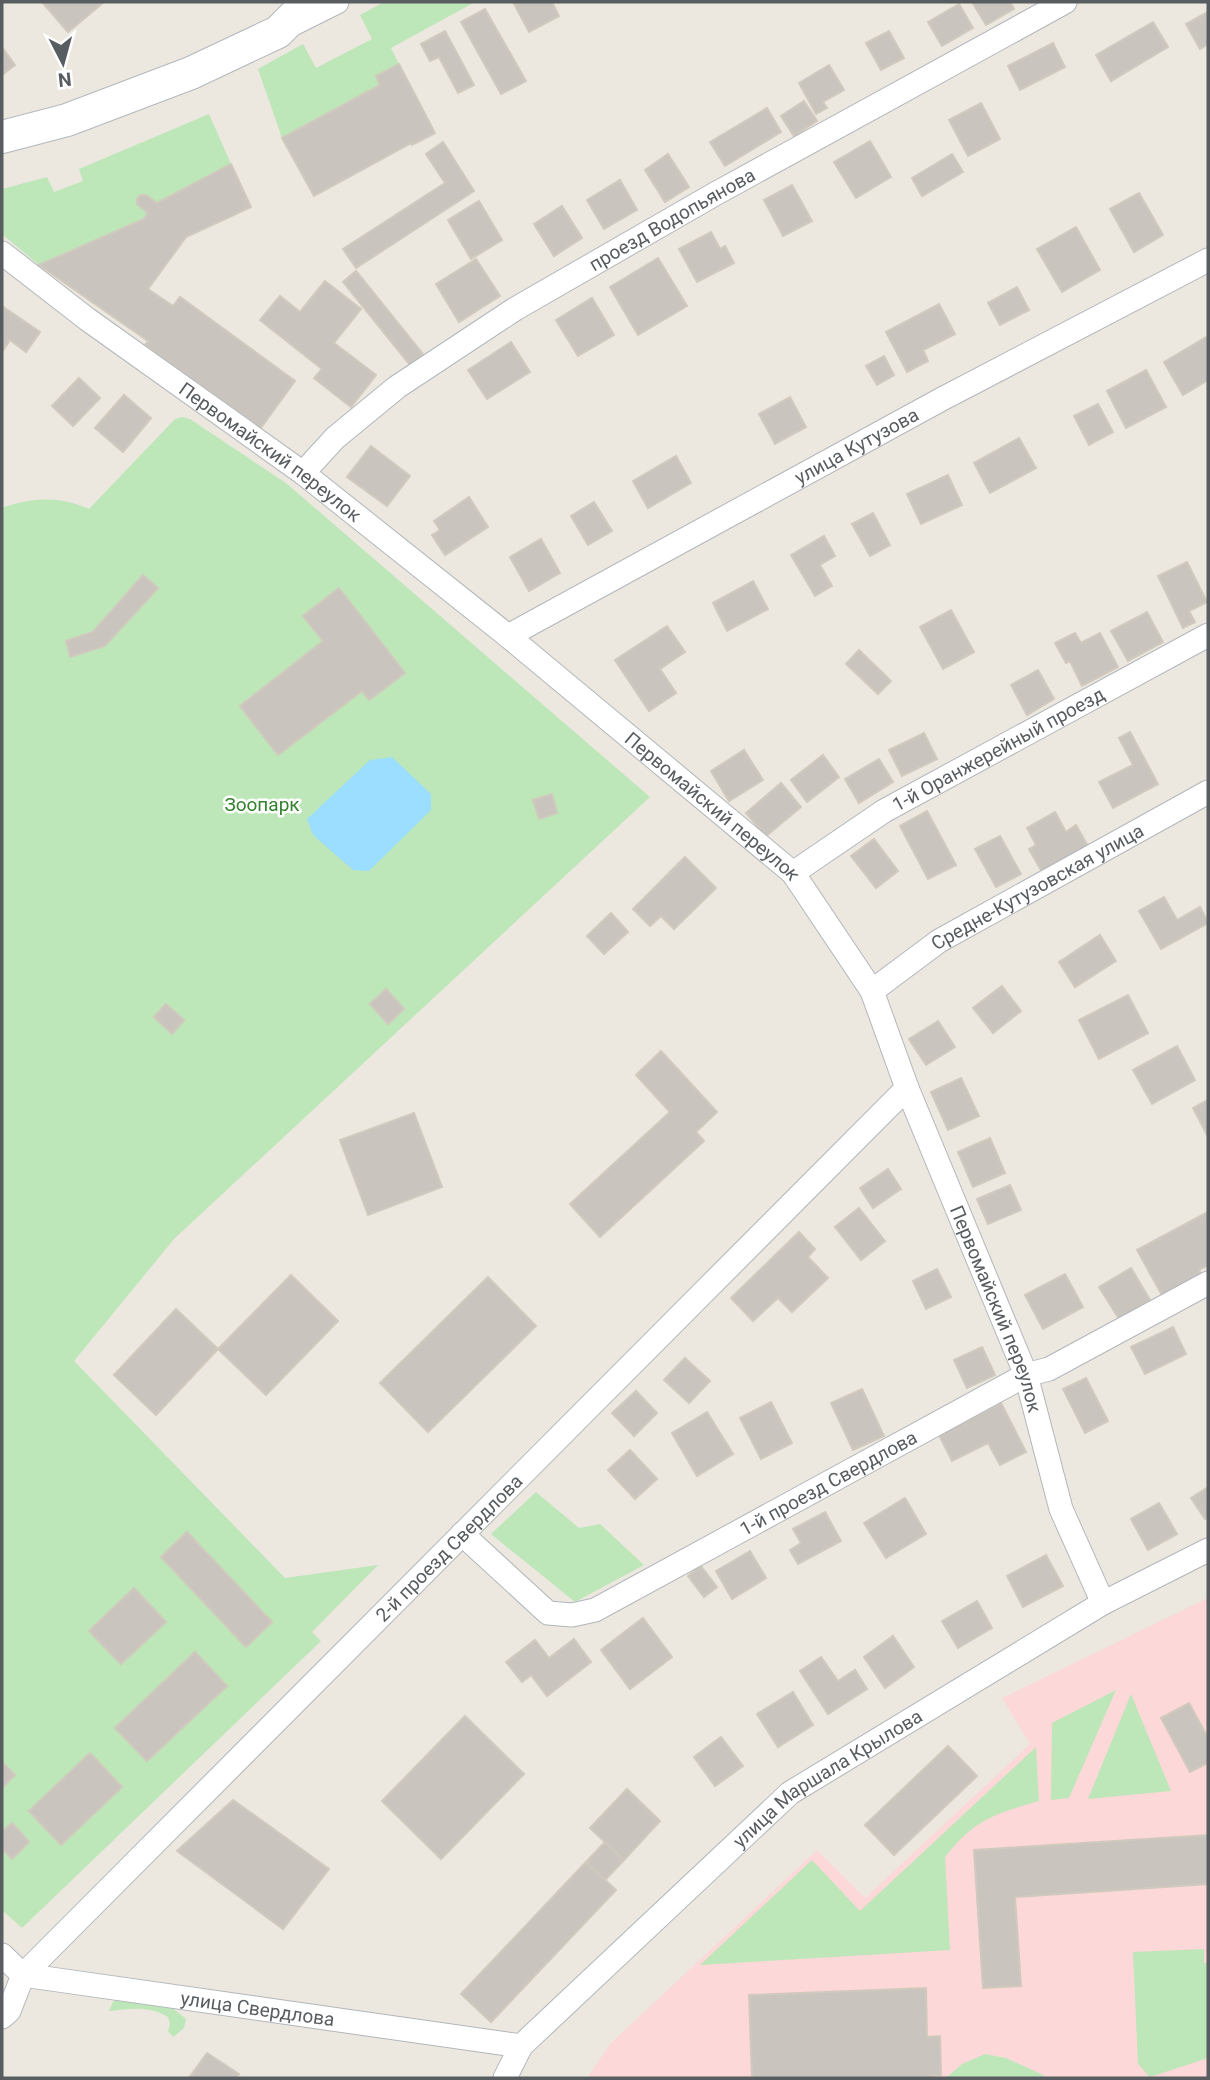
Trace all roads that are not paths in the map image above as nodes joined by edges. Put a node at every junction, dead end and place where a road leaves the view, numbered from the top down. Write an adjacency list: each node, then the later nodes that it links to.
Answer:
1 (308, 2): 4 (main road)
2 (337, 2): 4 (street)
3 (1065, 2): 8 (street, проезд Водопьянова)
4 (278, 32): 5 (main road)
5 (2, 137)
6 (2, 253): 8 (street, Первомайский переулок)
7 (1208, 260): 10 (street, улица Кутузова)
8 (303, 473): 10 (street, Первомайский переулок)
9 (1208, 635): 12 (street, 1-й Оранжерейный проезд)
10 (508, 636): 12 (street, Первомайский переулок)
11 (1208, 792): 13 (street, Средне-Кутузовская улица)
12 (793, 873): 13 (street, Первомайский переулок)
13 (872, 991): 14 (street, Первомайский переулок)
14 (907, 1088): 16 (street, Первомайский переулок); 17 (street, 2-й проезд Свердлова)
15 (1208, 1283): 16 (street, 1-й проезд Свердлова)
16 (1026, 1375): 17 (street, 1-й проезд Свердлова); 19 (street, Первомайский переулок)
17 (462, 1534): 21 (street, 2-й проезд Свердлова)
18 (1208, 1550): 19 (street, улица Маршала Крылова)
19 (1103, 1603): 23 (street, улица Маршала Крылова)
20 (2, 1955): 21 (street)
21 (23, 1975): 22 (street, 2-й проезд Свердлова); 23 (street, улица Свердлова)
22 (2, 2017)
23 (521, 2046): 24 (street, улица Маршала Крылова)
24 (505, 2078)

